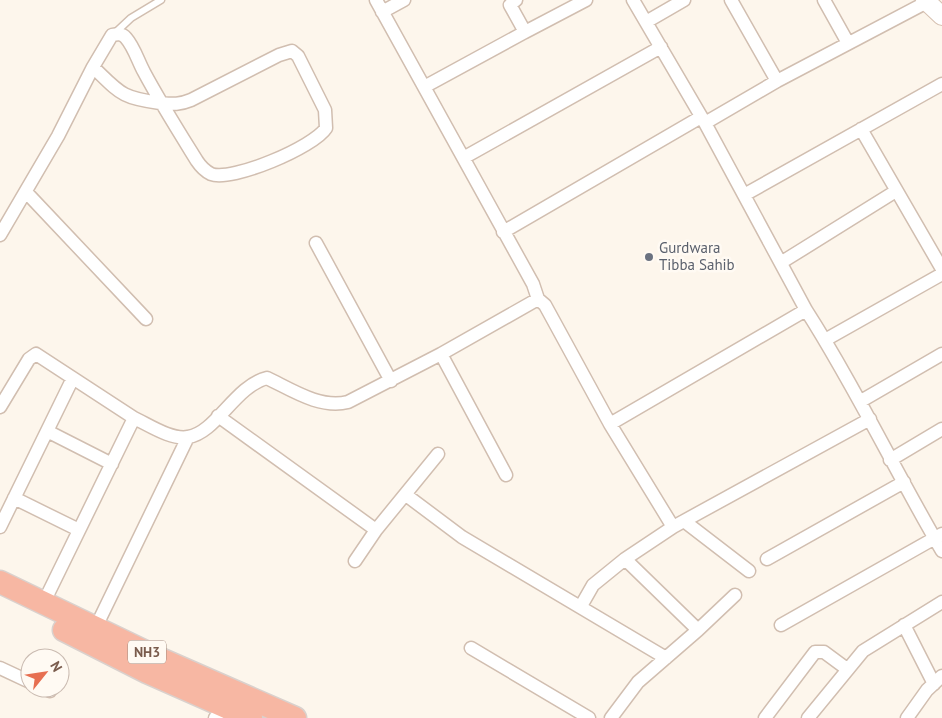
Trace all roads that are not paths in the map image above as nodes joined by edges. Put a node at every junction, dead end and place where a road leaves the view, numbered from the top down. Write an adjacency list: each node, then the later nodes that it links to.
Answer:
1 (161, 0): 15 (lane)
2 (376, 0): 11 (street)
3 (404, 0): 11 (street)
4 (516, 0): 14 (street)
5 (586, 0): 14 (street)
6 (633, 0): 13 (street)
7 (684, 0): 13 (street)
8 (730, 0): 19 (street)
9 (824, 0): 16 (street)
10 (926, 1): 12 (street); 16 (street)
11 (382, 12): 20 (street)
12 (942, 16)
13 (646, 22): 17 (street)
14 (525, 32): 20 (street)
15 (112, 35): 18 (street); 22 (street)
16 (848, 43): 19 (street)
17 (661, 47): 23 (street); 25 (street)
18 (93, 67): 22 (street); 27 (street)
19 (777, 81): 23 (street)
20 (424, 87): 25 (street)
21 (940, 90): 24 (street)
22 (162, 103): 22 (street)
23 (703, 120): 28 (street); 29 (street)
24 (862, 130): 26 (street); 28 (street)
25 (465, 157): 29 (street)
26 (896, 191): 32 (street); 33 (street)
27 (26, 192): 30 (street); 37 (street)
28 (744, 195): 32 (street)
29 (503, 232): 35 (street)
30 (0, 235)
31 (316, 243): 42 (street)
32 (782, 262): 36 (street)
33 (942, 269)
34 (942, 274): 38 (street)
35 (538, 299): 39 (street); 48 (street)
36 (806, 310): 38 (street); 48 (street)
37 (146, 319)
38 (825, 340): 43 (street)
39 (441, 354): 42 (street); 55 (street)
40 (942, 354): 43 (street)
41 (72, 380): 44 (street); 46 (street); 50 (street)
42 (391, 381): 45 (street)
43 (861, 402): 47 (street)
44 (0, 407)
45 (218, 416): 51 (street); 62 (street)
46 (134, 418): 51 (street); 54 (street)
47 (870, 419): 53 (street); 59 (street)
48 (610, 424): 59 (street)
49 (942, 430): 53 (street)
50 (47, 431): 54 (street); 58 (street)
51 (188, 437): 78 (street)
52 (438, 454): 57 (street)
53 (890, 460): 56 (street)
54 (112, 464): 61 (street)
55 (506, 475)
56 (904, 482): 63 (street); 66 (street)
57 (406, 495): 62 (street); 74 (street)
58 (14, 498): 60 (street); 61 (street)
59 (678, 524): 65 (street); 68 (street)
60 (0, 527)
61 (79, 530): 73 (street)
62 (376, 530): 67 (street)
63 (938, 536): 64 (street); 75 (street)
64 (942, 551)
65 (625, 559): 74 (street); 77 (street)
66 (767, 559)
67 (354, 561)
68 (749, 570)
69 (0, 582): 73 (highway, NH3)
70 (735, 595): 77 (street)
71 (0, 599): 78 (highway, NH3)
72 (942, 602): 76 (street)
73 (43, 604): 78 (highway, NH3)
74 (581, 606): 80 (street)
75 (781, 624)
76 (904, 625): 81 (street); 84 (street)
77 (698, 630): 80 (street)
78 (92, 635): 85 (highway, NH3); 87 (highway, NH3)
79 (471, 648): 88 (street)
80 (666, 658): 89 (street)
81 (847, 669): 90 (street); 91 (street)
82 (1, 672): 83 (street)
83 (20, 679)
84 (938, 680): 92 (street)
85 (220, 712): 86 (highway, NH3)
86 (251, 718)
87 (296, 718)
88 (589, 718)
89 (611, 718)
90 (765, 718)
91 (808, 718)
92 (906, 718)

